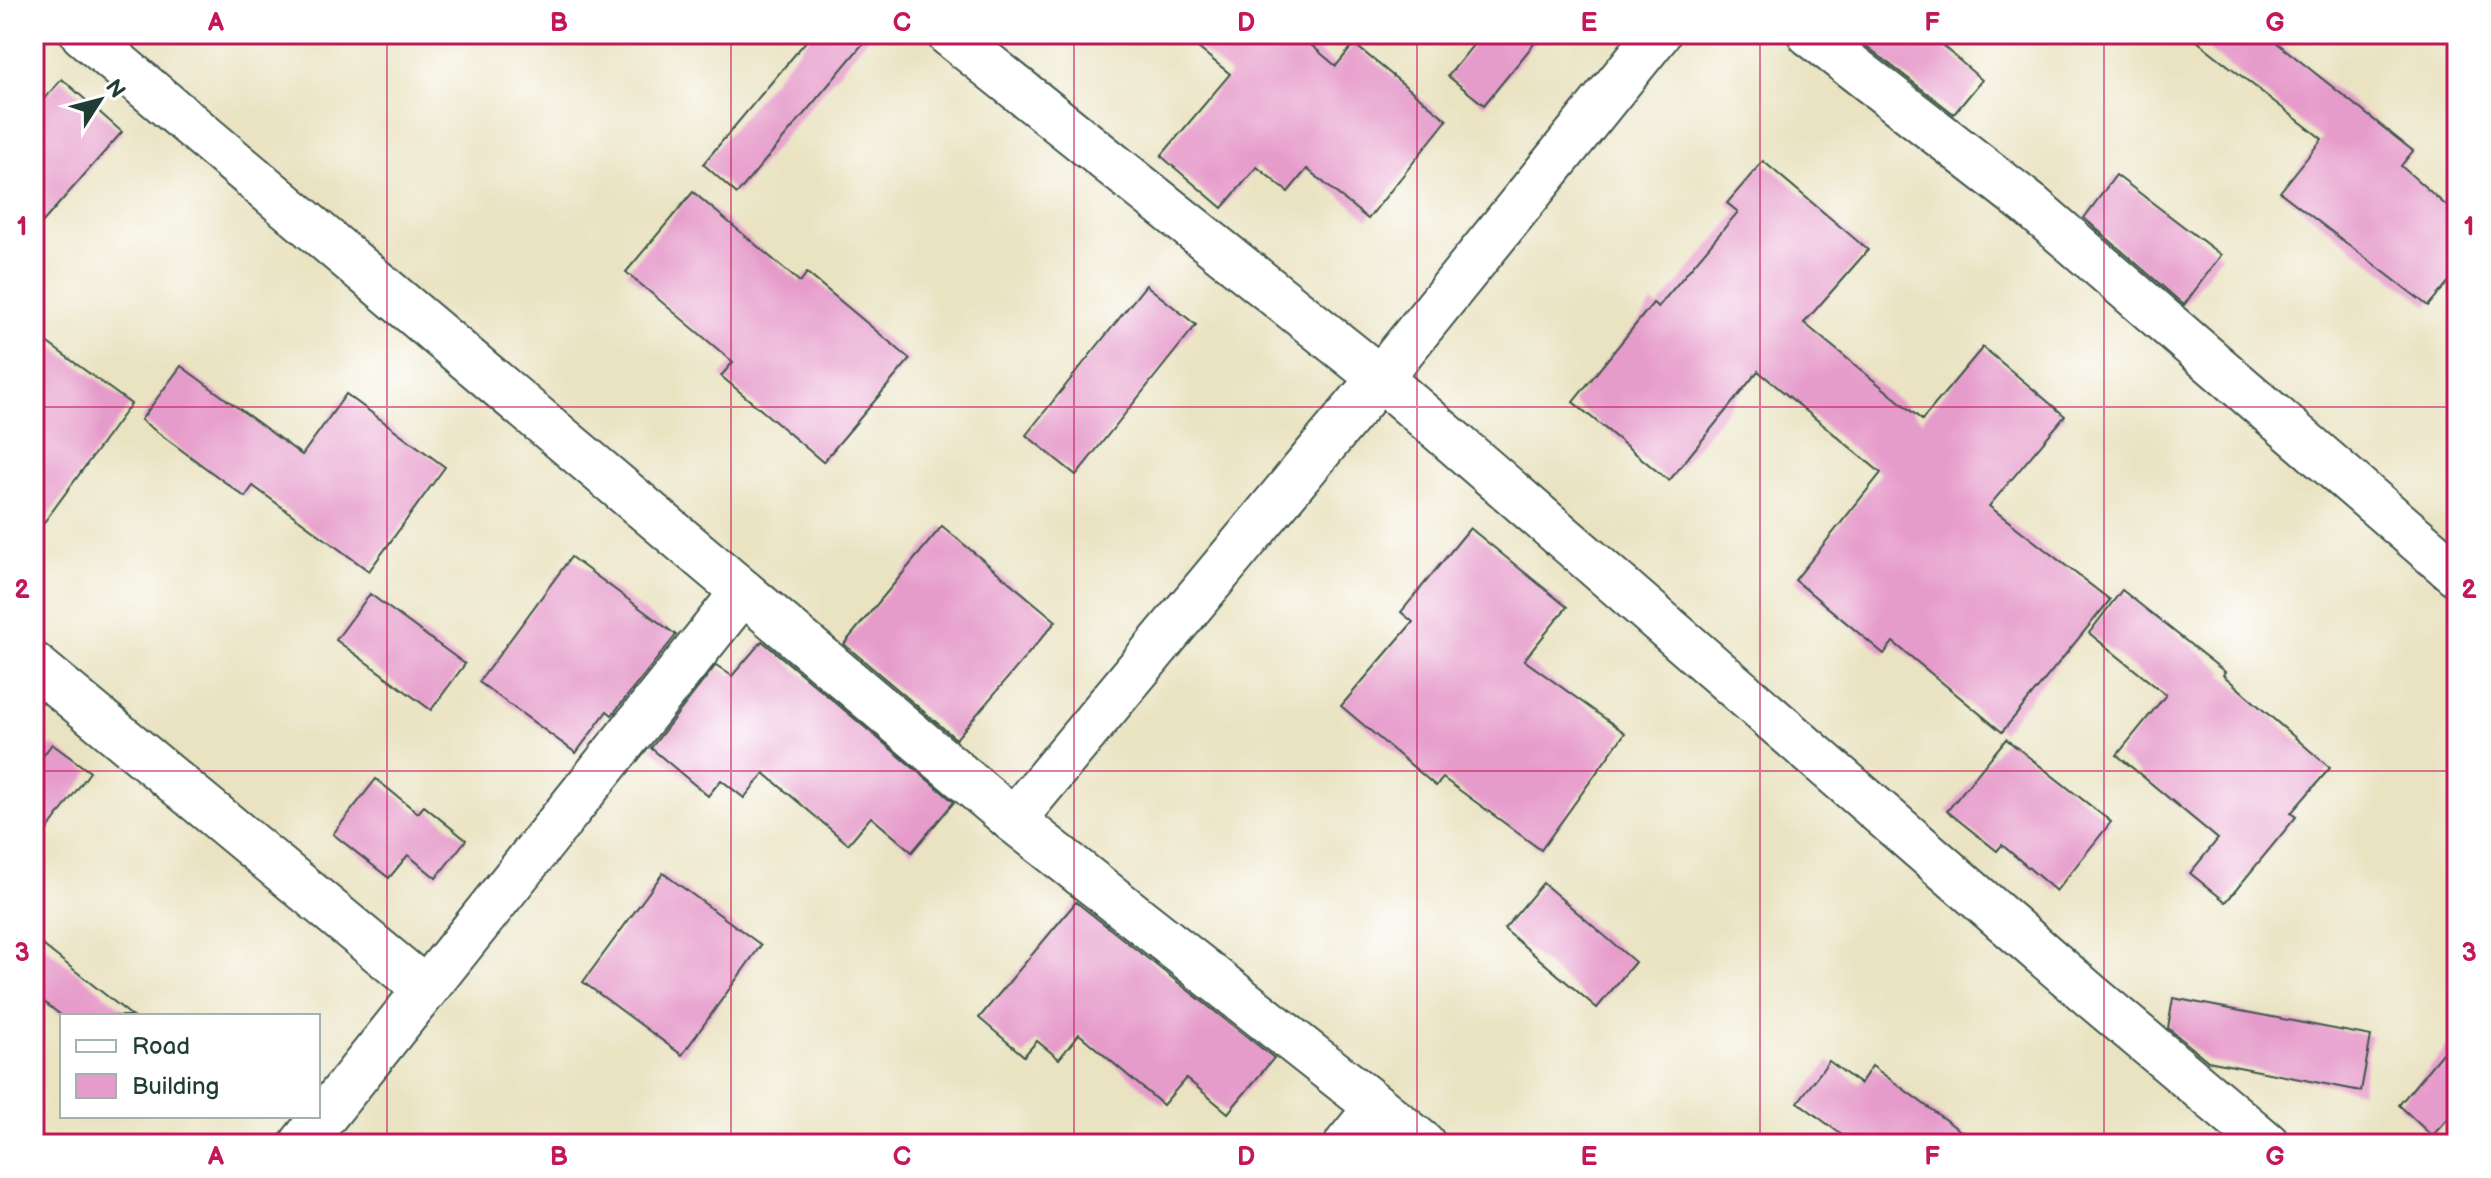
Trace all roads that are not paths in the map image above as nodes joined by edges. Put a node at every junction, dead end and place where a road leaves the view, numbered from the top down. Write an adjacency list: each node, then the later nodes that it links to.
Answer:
1 (83, 34): 7 (street)
2 (949, 34): 5 (street)
3 (1658, 34): 5 (street)
4 (1810, 34): 6 (street)
5 (1380, 378): 9 (street); 15 (street)
6 (2457, 574)
7 (743, 592): 9 (street); 10 (street)
8 (34, 665): 10 (street)
9 (1013, 820): 11 (street)
10 (425, 989): 12 (street)
11 (1377, 1107): 13 (street); 14 (street)
12 (302, 1144)
13 (1347, 1144)
14 (1423, 1144)
15 (2267, 1144)

